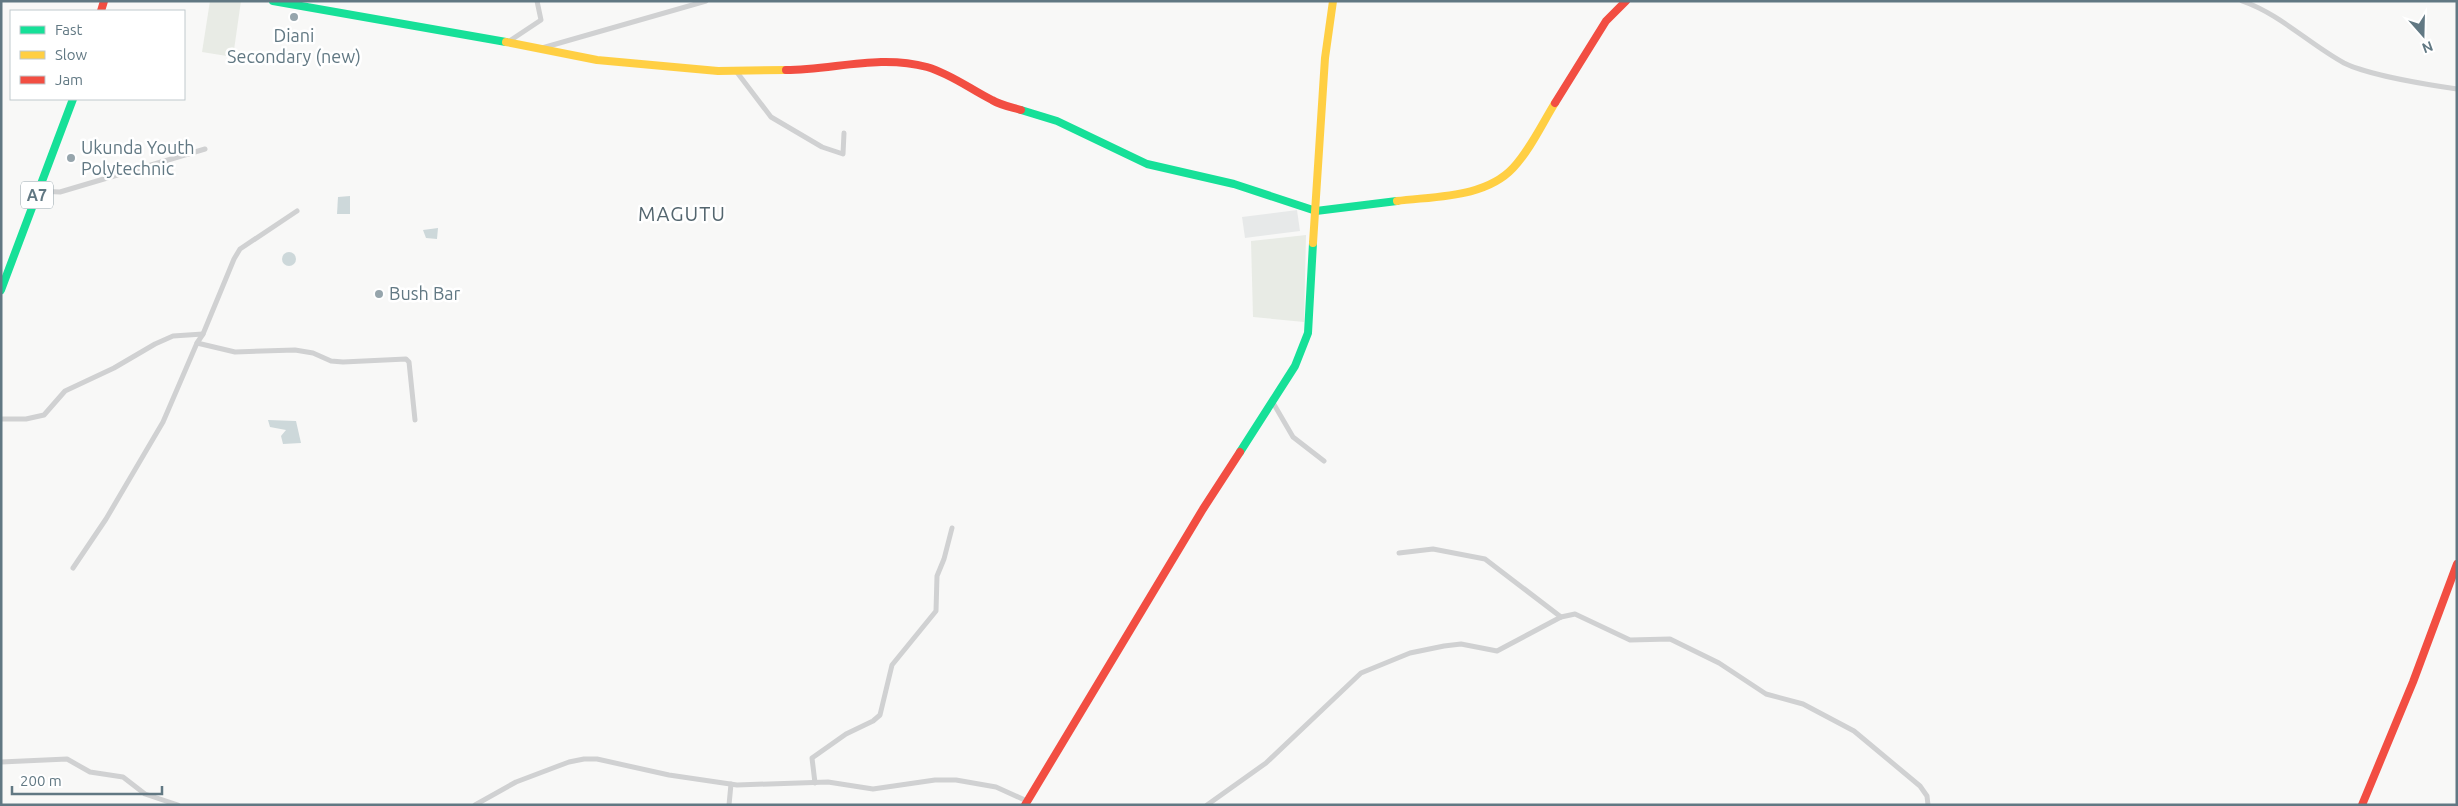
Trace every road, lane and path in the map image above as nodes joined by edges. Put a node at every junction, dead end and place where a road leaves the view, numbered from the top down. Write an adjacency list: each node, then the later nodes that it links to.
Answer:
1 (273, 1): 8 (main road)
2 (324, 1): 8 (street)
3 (537, 1): 9 (street)
4 (1333, 1): 18 (main road)
5 (1626, 1): 18 (main road)
6 (2242, 1): 12 (street)
7 (702, 2): 10 (street)
8 (322, 11): 9 (main road)
9 (508, 42): 10 (main road)
10 (542, 48): 11 (main road)
11 (736, 70): 14 (street); 18 (main road)
12 (2457, 89)
13 (73, 100): 16 (main road, A7)
14 (844, 133)
15 (205, 149): 16 (street)
16 (38, 192): 19 (main road, A7)
17 (297, 211): 20 (street)
18 (1316, 211): 22 (main road)
19 (1, 290)
20 (203, 334): 21 (street); 23 (street)
21 (197, 343): 24 (street); 29 (street)
22 (1272, 401): 25 (street); 34 (main road)
23 (1, 419)
24 (415, 420)
25 (1324, 460)
26 (952, 528): 32 (street)
27 (1399, 553): 30 (street)
28 (2457, 564): 40 (main road)
29 (73, 568)
30 (1561, 616): 38 (street); 39 (street)
31 (1, 762): 35 (street)
32 (815, 783): 33 (street); 34 (street)
33 (731, 784): 36 (street); 37 (street)
34 (1026, 803)
35 (178, 805)
36 (475, 805)
37 (729, 805)
38 (1207, 805)
39 (1928, 805)
40 (2362, 805)

